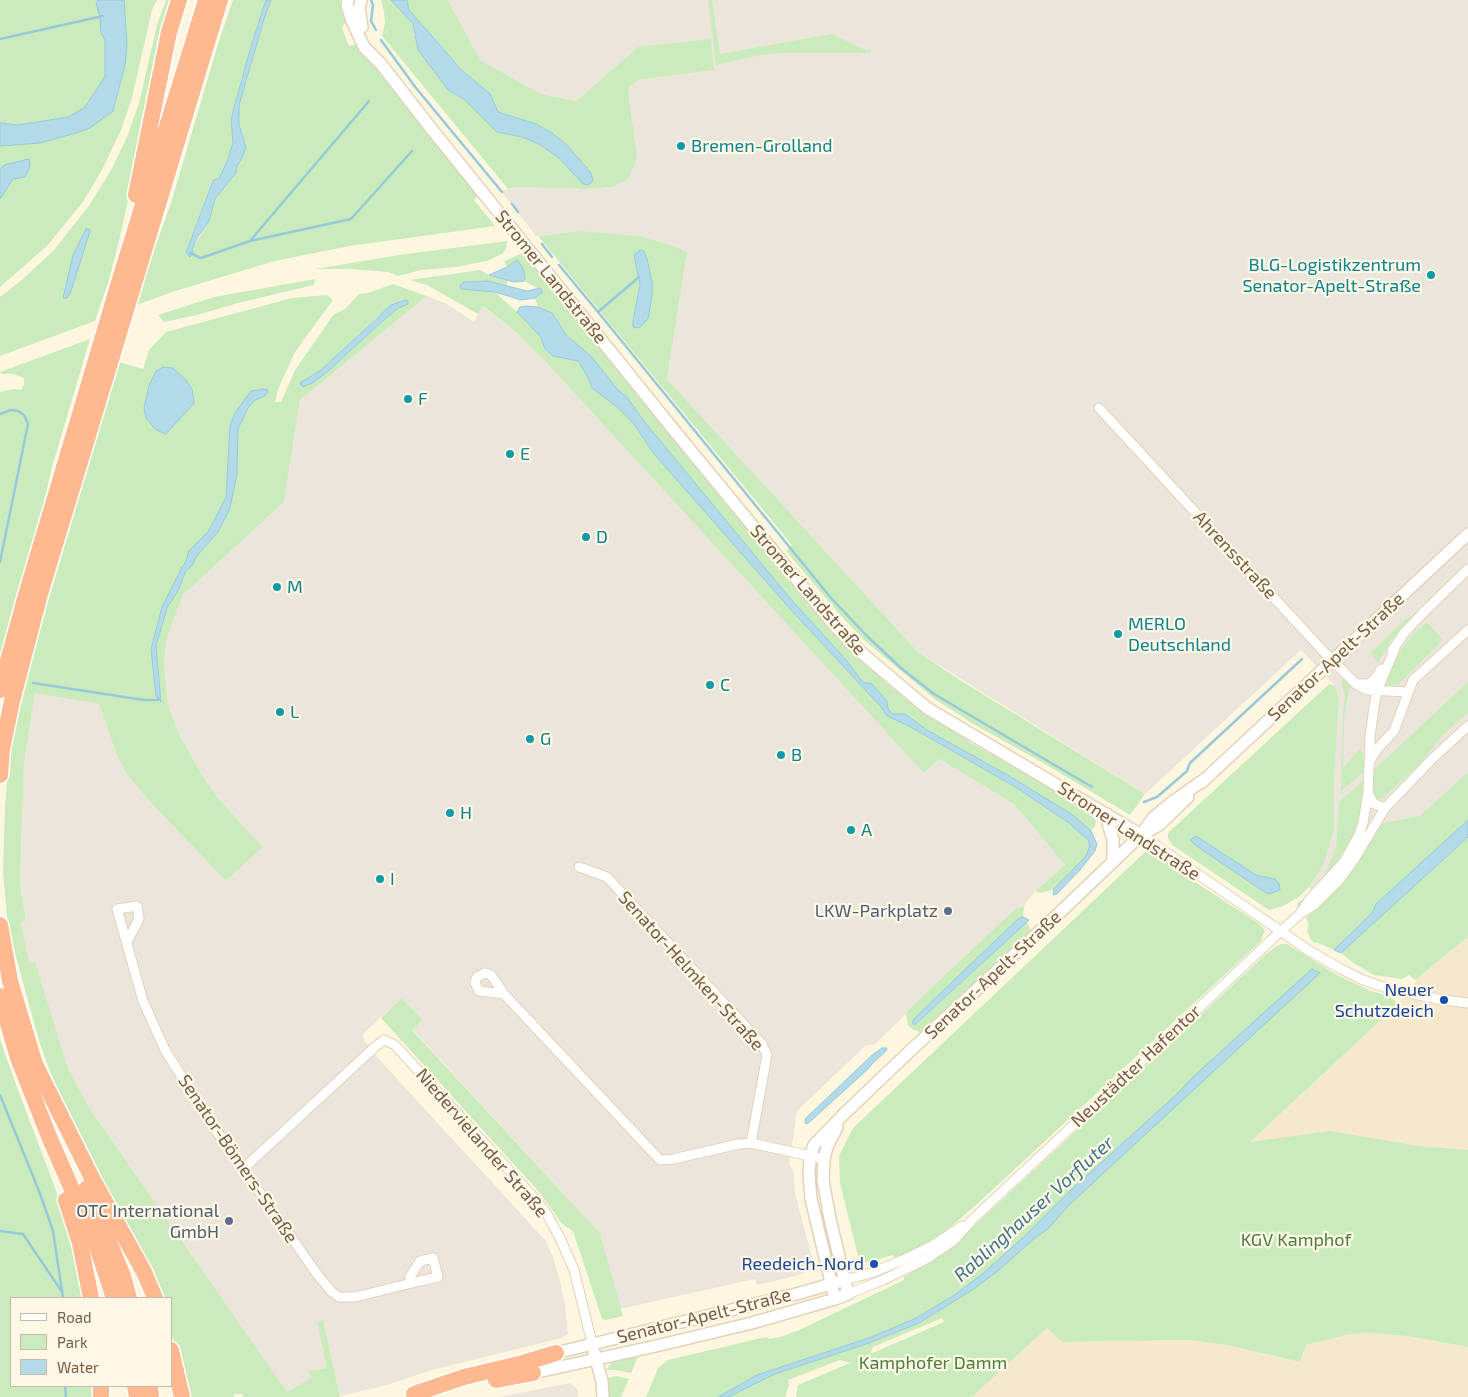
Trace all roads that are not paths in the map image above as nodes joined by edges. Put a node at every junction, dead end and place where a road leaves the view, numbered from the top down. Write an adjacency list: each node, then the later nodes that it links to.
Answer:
1 (179, 0): 10 (highway)
2 (206, 0): 10 (highway)
3 (220, 0): 8 (highway)
4 (226, 0): 8 (highway)
5 (350, 0): 7 (street, Stromer Landstraße); 9 (street, Stromer Landstraße)
6 (360, 0): 7 (street, Stromer Landstraße)
7 (362, 27): 9 (street, Stromer Landstraße)
8 (208, 43): 24 (highway)
9 (381, 64): 27 (street, Stromer Landstraße)
10 (120, 279): 18 (highway)
11 (1099, 408): 16 (street, Ahrensstraße)
12 (1468, 534): 16 (street, Senator-Apelt-Straße)
13 (1468, 569): 15 (street, Neustädter Hafentor)
14 (1468, 630): 20 (street)
15 (1395, 648): 17 (street, Neustädter Hafentor); 19 (street, Neustädter Hafentor)
16 (1332, 660): 17 (street, Ahrensstraße); 28 (street, Senator-Apelt-Straße)
17 (1356, 684): 19 (street, Ahrensstraße)
18 (0, 690)
19 (1377, 692): 20 (street); 23 (street, Neustädter Hafentor)
20 (1408, 692): 23 (street)
21 (1468, 722): 22 (street, Neustädter Hafentor)
22 (1466, 728): 26 (street, Neustädter Hafentor)
23 (1369, 763): 25 (street, Neustädter Hafentor)
24 (0, 775)
25 (1368, 793): 26 (street); 31 (street, Neustädter Hafentor)
26 (1385, 808): 31 (street, Neustädter Hafentor)
27 (1108, 814): 28 (street, Stromer Landstraße); 29 (street)
28 (1141, 835): 29 (street, Senator-Apelt-Straße); 33 (street, Stromer Landstraße)
29 (1113, 862): 38 (street, Senator-Apelt-Straße)
30 (578, 867): 41 (street, Senator-Helmken-Straße)
31 (1300, 914): 33 (street, Neustädter Hafentor)
32 (0, 925): 39 (highway)
33 (1281, 931): 37 (street, Stromer Landstraße); 45 (street, Neustädter Hafentor)
34 (127, 942): 44 (street, Senator-Bömers-Straße)
35 (504, 994): 41 (street)
36 (0, 996): 40 (highway)
37 (1468, 1003)
38 (844, 1114): 42 (street, Senator-Apelt-Straße); 43 (street, Senator-Apelt-Straße)
39 (67, 1130): 52 (highway); 53 (highway)
40 (50, 1139): 50 (highway); 51 (highway)
41 (751, 1143): 42 (street)
42 (810, 1156): 43 (street); 48 (street)
43 (824, 1159): 46 (street, Senator-Apelt-Straße)
44 (243, 1168): 47 (street, Senator-Bömers-Straße); 55 (street, Niedervielander Straße)
45 (973, 1219): 46 (street, Neustädter Hafentor); 49 (street, Neustädter Hafentor)
46 (844, 1280): 48 (street, Senator-Apelt-Straße); 49 (street, Senator-Apelt-Straße)
47 (412, 1283)
48 (831, 1284): 54 (street); 55 (street, Senator-Apelt-Straße)
49 (848, 1294): 54 (street, Senator-Apelt-Straße)
50 (90, 1297)
51 (114, 1297)
52 (129, 1297)
53 (155, 1297)
54 (835, 1299): 58 (street, Senator-Apelt-Straße)
55 (592, 1344): 56 (street); 58 (street, Senator-Apelt-Straße)
56 (556, 1353): 60 (highway)
57 (172, 1354): 61 (highway)
58 (596, 1360): 59 (street); 62 (street, Senator-Apelt-Straße)
59 (533, 1372): 60 (highway)
60 (407, 1395)
61 (182, 1397)
62 (603, 1397)

